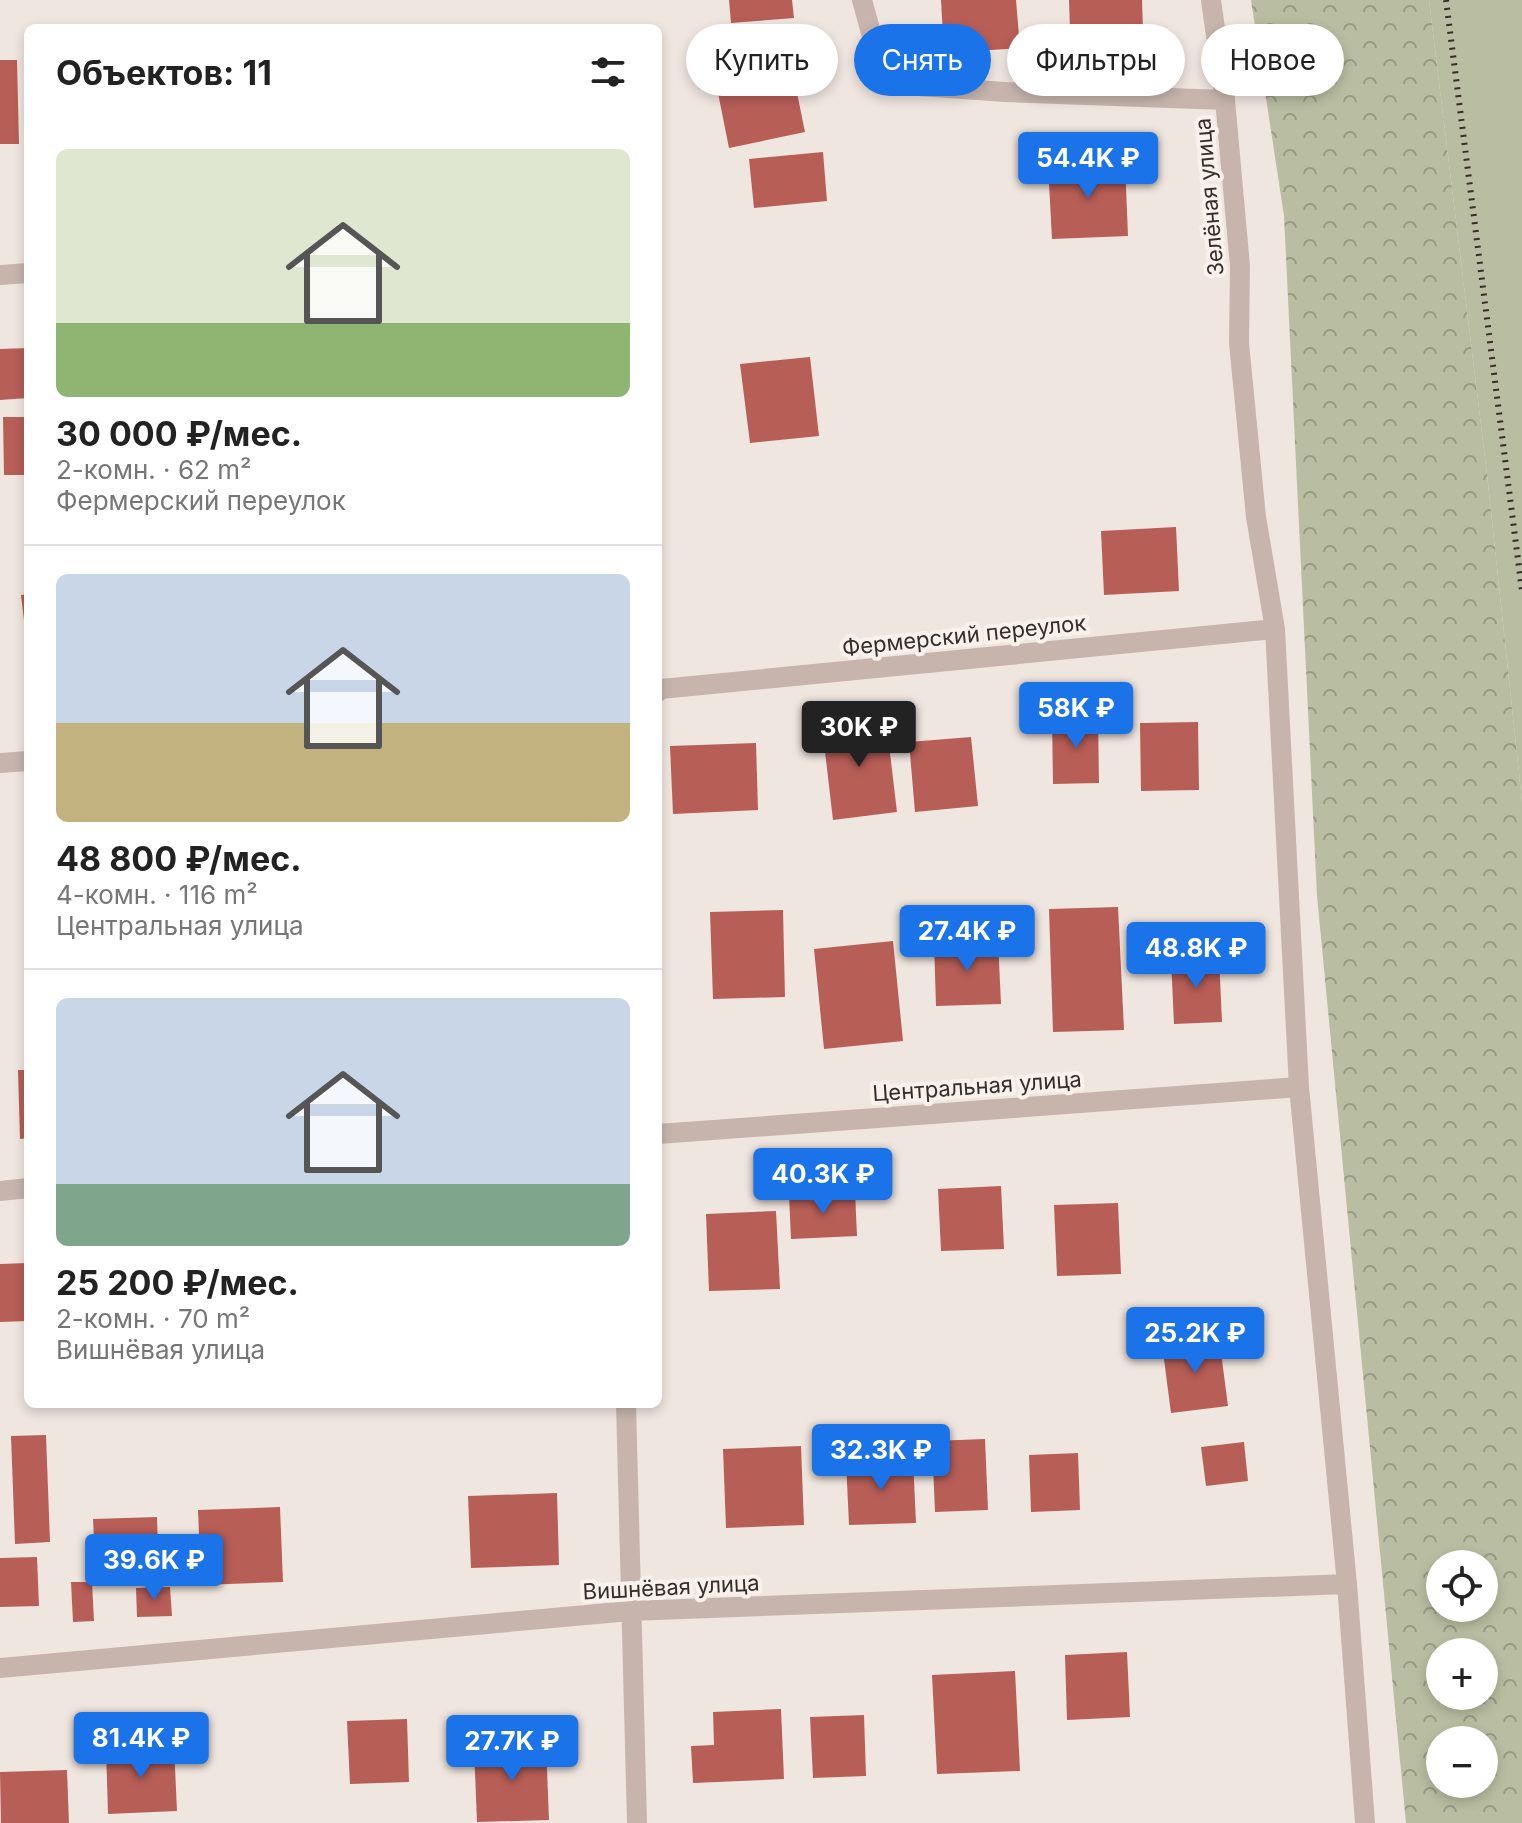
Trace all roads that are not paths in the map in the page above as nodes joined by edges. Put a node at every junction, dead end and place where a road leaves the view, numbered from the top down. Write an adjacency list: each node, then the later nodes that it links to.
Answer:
1 (862, 0): 3 (street)
2 (1211, 0): 3 (street, Зелёная улица)
3 (1225, 100): 6 (street, Зелёная улица)
4 (24, 273): 5 (street)
5 (0, 275)
6 (1275, 629): 7 (street, Фермерский переулок); 10 (street, Зелёная улица)
7 (662, 689)
8 (24, 761): 9 (street)
9 (0, 763)
10 (1299, 1087): 11 (street, Центральная улица); 15 (street, Зелёная улица)
11 (662, 1134)
12 (24, 1188): 13 (street)
13 (0, 1191)
14 (626, 1408): 16 (street)
15 (1347, 1584): 16 (street, Вишнёвая улица); 19 (street, Зелёная улица)
16 (630, 1611): 17 (street, Вишнёвая улица); 18 (street)
17 (0, 1668)
18 (637, 1823)
19 (1365, 1823)

